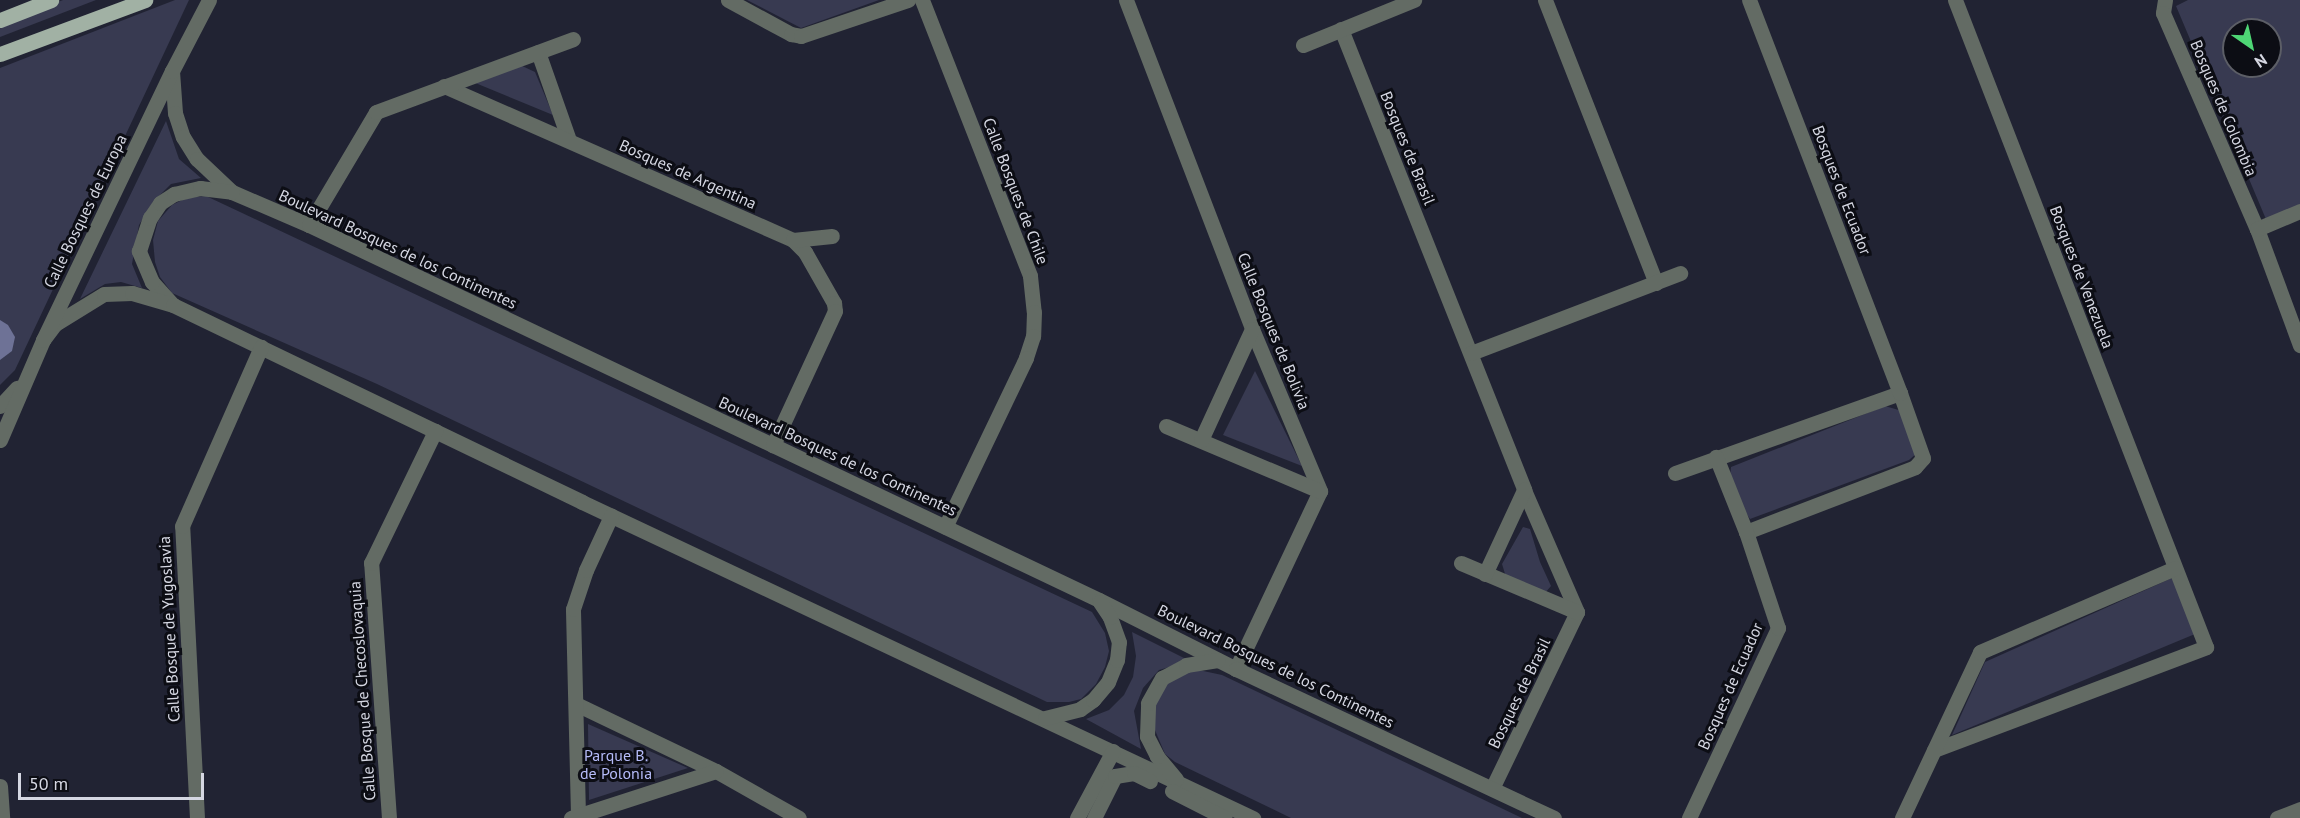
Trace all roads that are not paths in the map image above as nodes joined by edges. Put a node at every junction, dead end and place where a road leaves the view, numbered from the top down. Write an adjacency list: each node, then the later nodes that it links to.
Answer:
1 (51, 0): 13 (main road)
2 (145, 0): 18 (main road)
3 (209, 0): 19 (street, Calle Bosques de Europa)
4 (728, 0): 5 (street)
5 (908, 0)
6 (922, 0): 49 (street, Calle Bosques de Chile)
7 (1126, 0): 31 (street, Calle Bosques de Bolivia)
8 (1414, 0): 14 (street)
9 (1545, 0): 29 (street)
10 (1749, 0): 37 (street, Bosques de Ecuador)
11 (1955, 0): 52 (street, Bosques de Venezuela)
12 (2165, 0): 25 (street, Bosques de Colombia)
13 (0, 20)
14 (1341, 29): 16 (street); 35 (street, Bosques de Brasil)
15 (573, 39): 17 (street)
16 (1302, 45)
17 (538, 52): 20 (street); 21 (street)
18 (0, 54)
19 (172, 71): 22 (street, Boulevard Bosques de los Continentes); 32 (street, Calle Bosques de Europa)
20 (444, 86): 21 (street, Bosques de Argentina); 24 (street)
21 (569, 140): 27 (street, Bosques de Argentina)
22 (232, 192): 24 (street, Boulevard Bosques de los Continentes); 30 (street)
23 (2300, 211): 25 (street)
24 (309, 225): 43 (street, Boulevard Bosques de los Continentes)
25 (2257, 229): 33 (street, Bosques de Colombia)
26 (832, 236): 27 (street, Bosques de Argentina)
27 (793, 240): 43 (street, Bosques de Argentina)
28 (1680, 273): 29 (street)
29 (1656, 283): 35 (street)
30 (173, 305): 32 (street); 34 (street)
31 (1252, 329): 42 (street); 47 (street, Calle Bosques de Bolivia)
32 (43, 340): 36 (street, Calle Bosques de Europa)
33 (2300, 345)
34 (261, 347): 40 (street); 69 (street, Calle Bosque de Yugoslavia)
35 (1471, 353): 46 (street, Bosques de Brasil)
36 (26, 376): 38 (street); 41 (street, Calle Bosques de Europa)
37 (1900, 393): 44 (street); 50 (street, Bosques de Ecuador)
38 (0, 406)
39 (1166, 426): 42 (street)
40 (435, 431): 48 (street); 70 (street, Calle Bosque de Checoslovaquia)
41 (0, 440)
42 (1201, 440): 47 (street)
43 (773, 445): 49 (street, Boulevard Bosques de los Continentes)
44 (1716, 457): 45 (street); 50 (street, Bosques de Ecuador)
45 (1675, 473)
46 (1524, 490): 53 (street); 55 (street, Bosques de Brasil)
47 (1320, 491): 57 (street)
48 (611, 516): 58 (street); 59 (street)
49 (945, 527): 54 (street, Boulevard Bosques de los Continentes)
50 (1746, 532): 77 (street, Bosques de Ecuador)
51 (1461, 563): 53 (street)
52 (2175, 568): 60 (street); 60 (street, Bosques de Venezuela)
53 (1485, 574): 55 (street)
54 (1098, 600): 56 (street, Boulevard Bosques de los Continentes); 59 (street)
55 (1577, 612): 65 (street, Bosques de Brasil)
56 (1218, 660): 57 (street, Boulevard Bosques de los Continentes); 63 (street)
57 (1236, 669): 65 (street, Boulevard Bosques de los Continentes)
58 (576, 704): 62 (street); 67 (street)
59 (1045, 718): 61 (street)
60 (1934, 750): 78 (street)
61 (1113, 751): 63 (street); 72 (street)
62 (716, 771): 67 (street); 71 (street)
63 (1182, 785): 75 (street)
64 (0, 786): 68 (street)
65 (1492, 789): 76 (street, Boulevard Bosques de los Continentes)
66 (2300, 809): 79 (street)
67 (575, 817)
68 (2, 818)
69 (197, 818)
70 (389, 818)
71 (799, 818)
72 (1077, 818)
73 (1094, 818): 74 (street)
74 (1225, 818)
75 (1253, 818)
76 (1554, 818)
77 (1689, 818)
78 (1902, 818)
79 (2277, 818)

